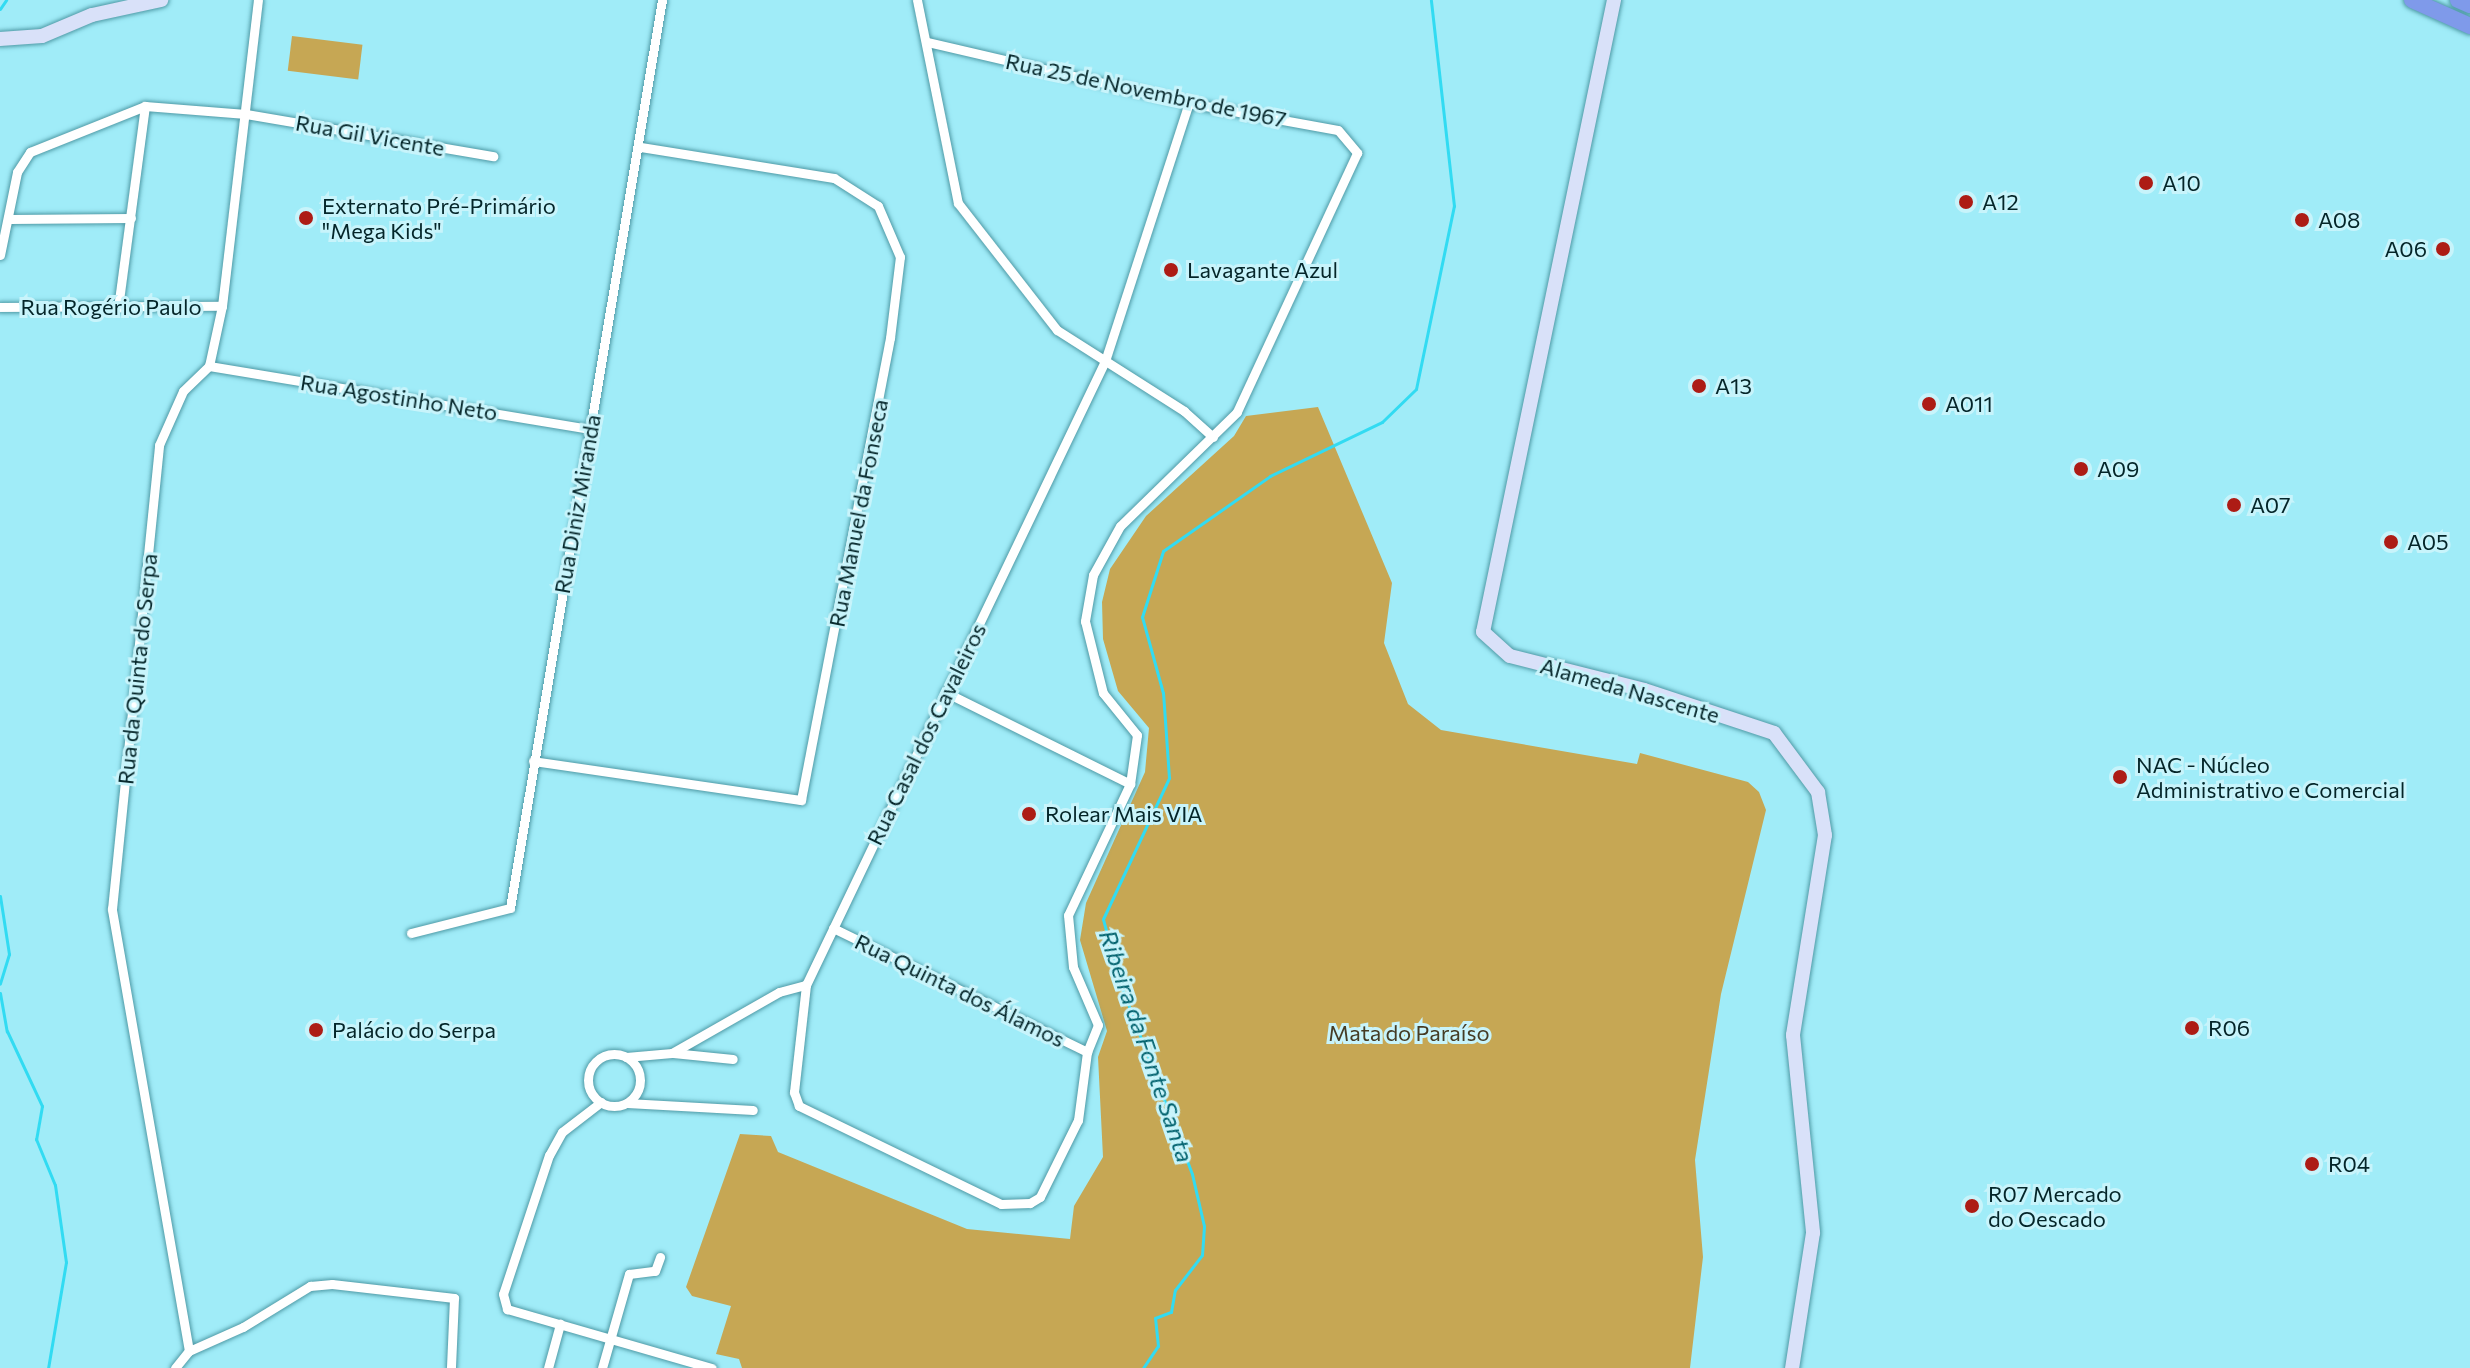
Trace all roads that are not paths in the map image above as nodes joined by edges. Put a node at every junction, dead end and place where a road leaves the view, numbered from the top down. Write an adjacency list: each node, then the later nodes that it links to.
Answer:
1 (161, 0): 12 (street)
2 (258, 0): 16 (street)
3 (662, 0): 17 (street, Rua Diniz Miranda)
4 (917, 0): 13 (street)
5 (1614, 0): 51 (street, Alameda Nascente)
6 (2412, 0): 11 (highway)
7 (2427, 0): 10 (highway)
8 (2458, 0): 9 (highway)
9 (2470, 5)
10 (2470, 19)
11 (2470, 26)
12 (4, 40)
13 (927, 42): 14 (street, Rua 25 de Novembro de 1967); 25 (street)
14 (1189, 103): 25 (street, Rua Casal dos Cavaleiros); 28 (street, Rua 25 de Novembro de 1967)
15 (145, 106): 16 (street); 19 (street); 20 (street)
16 (246, 114): 18 (street, Rua Gil Vicente); 22 (street)
17 (640, 147): 27 (street, Rua Diniz Miranda); 30 (street, Rua Manuel da Fonseca)
18 (493, 156)
19 (131, 218): 20 (street); 24 (street)
20 (9, 219): 21 (street)
21 (0, 255)
22 (222, 306): 24 (street, Rua Rogério Paulo); 26 (street)
23 (0, 307): 24 (street, Rua Rogério Paulo)
24 (118, 308)
25 (1105, 361): 28 (street); 29 (street, Rua Casal dos Cavaleiros)
26 (209, 366): 27 (street, Rua Agostinho Neto); 45 (street, Rua da Quinta do Serpa)
27 (589, 429): 30 (street, Rua Diniz Miranda)
28 (1213, 437): 31 (street)
29 (945, 692): 31 (street); 32 (street, Rua Casal dos Cavaleiros)
30 (533, 761): 33 (street, Rua Diniz Miranda)
31 (1130, 784): 35 (street)
32 (833, 928): 34 (street, Rua Casal dos Cavaleiros); 35 (street, Rua Quinta dos Álamos)
33 (411, 933)
34 (806, 985): 35 (street, Rua Casal dos Cavaleiros); 36 (street)
35 (1087, 1052)
36 (672, 1053): 37 (street); 38 (street)
37 (626, 1057): 39 (street); 40 (street)
38 (733, 1059)
39 (601, 1102): 40 (street); 43 (street)
40 (627, 1103): 41 (street)
41 (753, 1110)
42 (660, 1257): 44 (street)
43 (560, 1324): 44 (street); 48 (street)
44 (611, 1338): 49 (street); 50 (street)
45 (189, 1351): 46 (street); 47 (street)
46 (175, 1368)
47 (451, 1368)
48 (548, 1368)
49 (602, 1368)
50 (712, 1368)
51 (1792, 1368)

